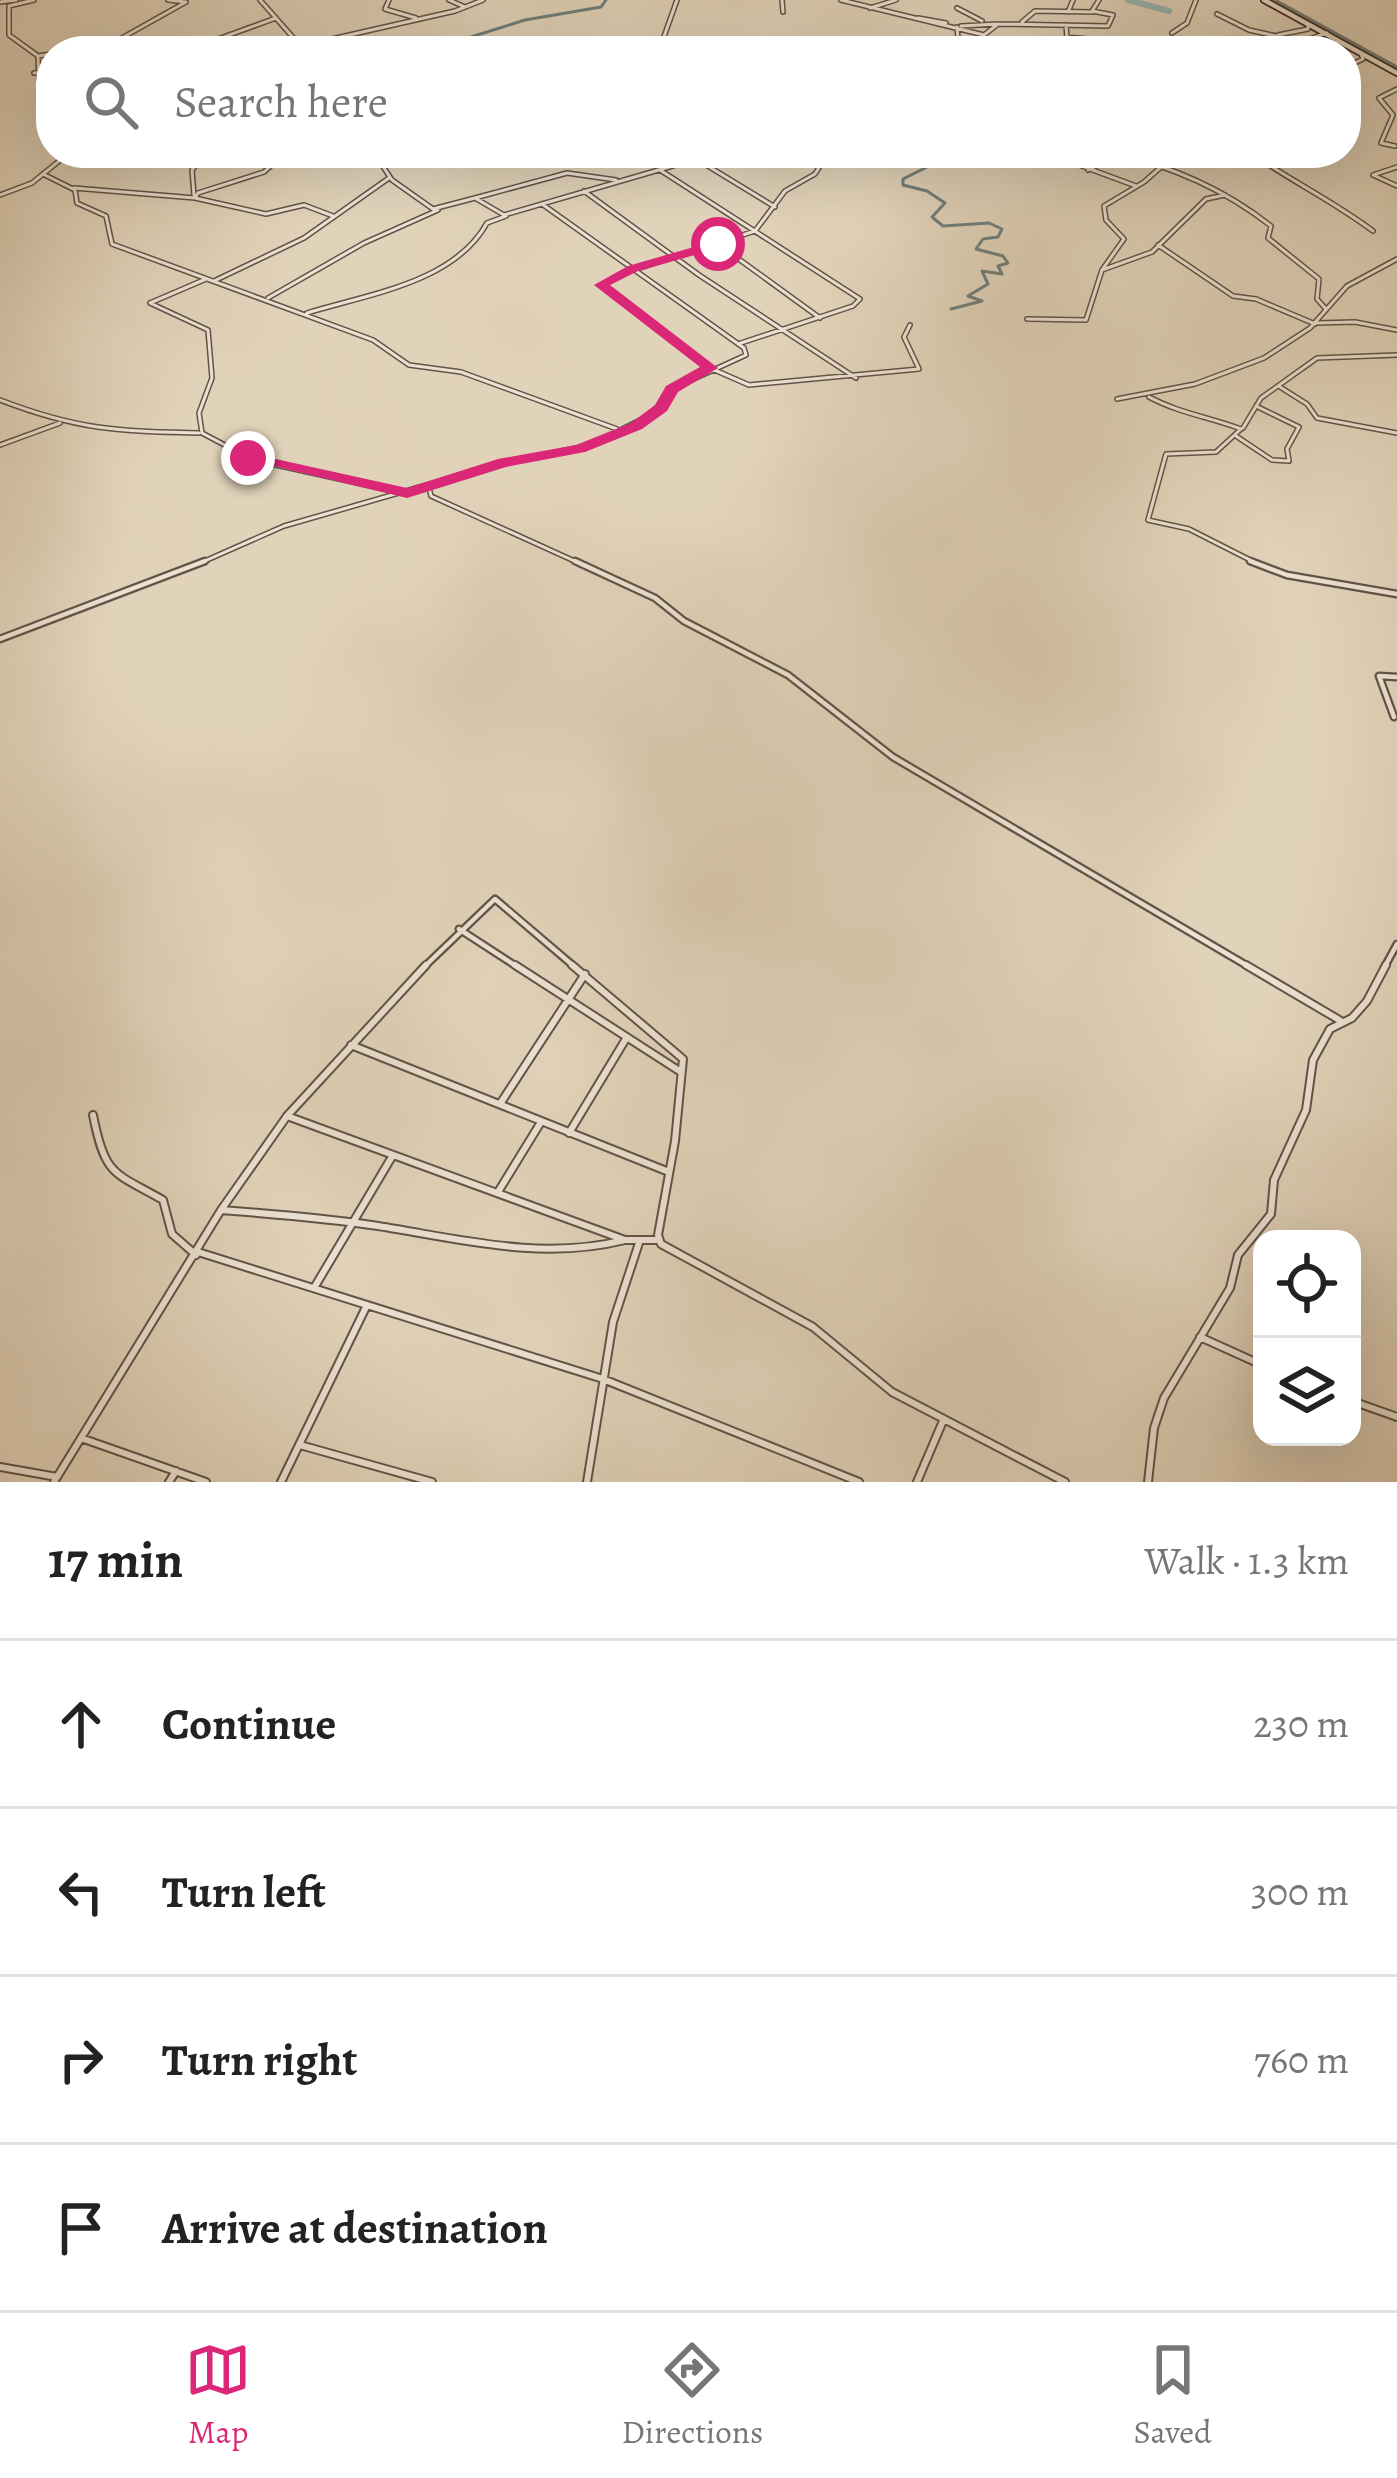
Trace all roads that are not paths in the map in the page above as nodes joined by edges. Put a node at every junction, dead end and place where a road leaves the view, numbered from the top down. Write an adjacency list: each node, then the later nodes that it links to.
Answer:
1 (16, 0): 17 (street)
2 (34, 0): 28 (street)
3 (168, 0): 16 (street)
4 (262, 0): 26 (street)
5 (389, 0): 25 (street)
6 (449, 0): 18 (street)
7 (483, 0): 18 (street)
8 (677, 0): 42 (street)
9 (782, 0): 22 (street)
10 (841, 0): 19 (street)
11 (896, 0): 19 (street)
12 (1072, 0): 21 (street)
13 (1096, 0): 23 (street)
14 (1196, 0): 35 (street)
15 (1264, 0): 32 (main road)
16 (187, 1): 38 (street)
17 (0, 2)
18 (465, 7): 25 (street)
19 (870, 8): 34 (street)
20 (957, 8): 29 (street)
21 (1068, 11): 23 (street); 31 (street)
22 (783, 12)
23 (1093, 12): 33 (street)
24 (1217, 14): 45 (street)
25 (416, 17): 41 (street)
26 (276, 18): 39 (street); 40 (street)
27 (917, 18): 34 (street)
28 (3, 19): 50 (street)
29 (987, 23): 30 (street); 34 (street)
30 (998, 24): 31 (street); 37 (street)
31 (1010, 24): 33 (street)
32 (1308, 24): 36 (main road); 46 (street)
33 (1066, 25): 44 (street)
34 (957, 27): 37 (street); 43 (street)
35 (1172, 33)
36 (1327, 33): 47 (street); 48 (main road)
37 (985, 35)
38 (129, 36)
39 (226, 36)
40 (292, 36)
41 (347, 36)
42 (664, 36)
43 (958, 36)
44 (1066, 36)
45 (1268, 36)
46 (1282, 36)
47 (1318, 36)
48 (1332, 36)
49 (1361, 53): 51 (street); 54 (main road)
50 (36, 55)
51 (1361, 60)
52 (36, 64): 53 (street)
53 (34, 73): 55 (street)
54 (1397, 73)
55 (36, 77)
56 (1397, 89): 57 (street)
57 (1395, 146)
58 (1397, 167): 77 (street)
59 (50, 168): 73 (street)
60 (194, 168): 82 (street)
61 (268, 168): 82 (street)
62 (384, 168): 74 (street)
63 (667, 168): 71 (street)
64 (712, 168): 85 (street)
65 (820, 168): 85 (street)
66 (1084, 168): 72 (street)
67 (1092, 168): 72 (street)
68 (1162, 168): 76 (street)
69 (1172, 168): 81 (street)
70 (1272, 168): 90 (street)
71 (660, 170): 75 (street); 89 (street)
72 (1088, 170): 76 (street)
73 (43, 174): 78 (street); 80 (street)
74 (390, 177): 86 (street); 88 (street)
75 (620, 180): 79 (street); 83 (street)
76 (1136, 186): 96 (street)
77 (1397, 186)
78 (74, 188): 82 (street); 97 (street)
79 (584, 191): 84 (street); 93 (street)
80 (0, 194)
81 (1225, 195): 92 (street); 99 (street)
82 (195, 196): 88 (street)
83 (476, 198): 86 (street); 87 (street)
84 (542, 204): 87 (street); 95 (street)
85 (775, 207): 89 (street)
86 (438, 210): 98 (street)
87 (511, 214): 100 (street)
88 (333, 215): 97 (street)
89 (755, 231): 91 (street); 101 (street)
90 (1372, 231)
91 (718, 244): 93 (street); 101 (street)
92 (1158, 245): 96 (street); 103 (street)
93 (676, 257): 95 (street); 105 (street)
94 (1397, 259): 99 (street)
95 (634, 269): 107 (street); 109 (street)
96 (1102, 270): 102 (street)
97 (211, 280): 98 (street); 118 (street)
98 (265, 300): 100 (street)
99 (1325, 308): 103 (street)
100 (301, 314): 119 (street)
101 (820, 318): 105 (street)
102 (1027, 319)
103 (1316, 324): 106 (street); 113 (street)
104 (910, 325): 110 (street)
105 (787, 331): 107 (street); 110 (street)
106 (1397, 331)
107 (738, 344): 109 (street)
108 (1397, 355): 111 (street)
109 (710, 368): 110 (street); 119 (street)
110 (856, 378)
111 (1279, 386): 115 (street); 120 (street)
112 (1149, 397): 117 (street)
113 (1117, 399)
114 (0, 400): 116 (street)
115 (1256, 406): 117 (street); 121 (street)
116 (60, 423): 118 (street); 122 (street)
117 (1240, 429): 121 (street)
118 (200, 430): 124 (street)
119 (623, 430): 123 (street)
120 (1397, 433)
121 (1236, 436): 125 (street)
122 (0, 445)
123 (429, 491): 124 (street); 133 (street)
124 (410, 493): 126 (street)
125 (1397, 594)
126 (0, 639)
127 (1397, 677): 128 (street)
128 (1394, 717)
129 (459, 929): 131 (street); 132 (street); 135 (street)
130 (1397, 944): 133 (street)
131 (585, 974): 132 (street); 136 (street)
132 (568, 998): 134 (street); 137 (street)
133 (1341, 1022): 153 (street)
134 (628, 1037): 136 (street); 141 (street)
135 (350, 1045): 137 (street); 139 (street)
136 (683, 1073): 143 (street)
137 (500, 1104): 140 (street)
138 (93, 1114): 150 (street)
139 (286, 1116): 142 (street); 145 (street)
140 (541, 1122): 141 (street); 144 (street)
141 (569, 1133): 143 (street)
142 (393, 1155): 144 (street); 146 (street)
143 (669, 1172): 148 (street)
144 (498, 1192): 147 (street)
145 (221, 1210): 146 (street); 150 (street)
146 (353, 1222): 147 (street); 151 (street)
147 (625, 1240): 149 (street)
148 (658, 1240): 149 (street); 158 (street)
149 (639, 1244): 155 (street)
150 (197, 1253): 151 (street); 159 (street)
151 (314, 1288): 152 (street)
152 (368, 1305): 155 (street); 160 (street)
153 (1200, 1336): 154 (street); 174 (street)
154 (1253, 1361)
155 (603, 1379): 170 (street); 171 (street)
156 (1361, 1404): 157 (street)
157 (1397, 1417)
158 (944, 1419): 172 (street); 173 (street)
159 (80, 1438): 162 (street); 164 (street)
160 (300, 1445): 163 (street); 167 (street)
161 (0, 1467): 164 (street)
162 (176, 1472): 165 (street); 166 (street)
163 (397, 1472): 168 (street); 169 (street)
164 (56, 1480)
165 (169, 1482)
166 (206, 1482)
167 (281, 1482)
168 (392, 1482)
169 (432, 1482)
170 (587, 1482)
171 (859, 1482)
172 (917, 1482)
173 (1065, 1482)
174 (1148, 1482)

